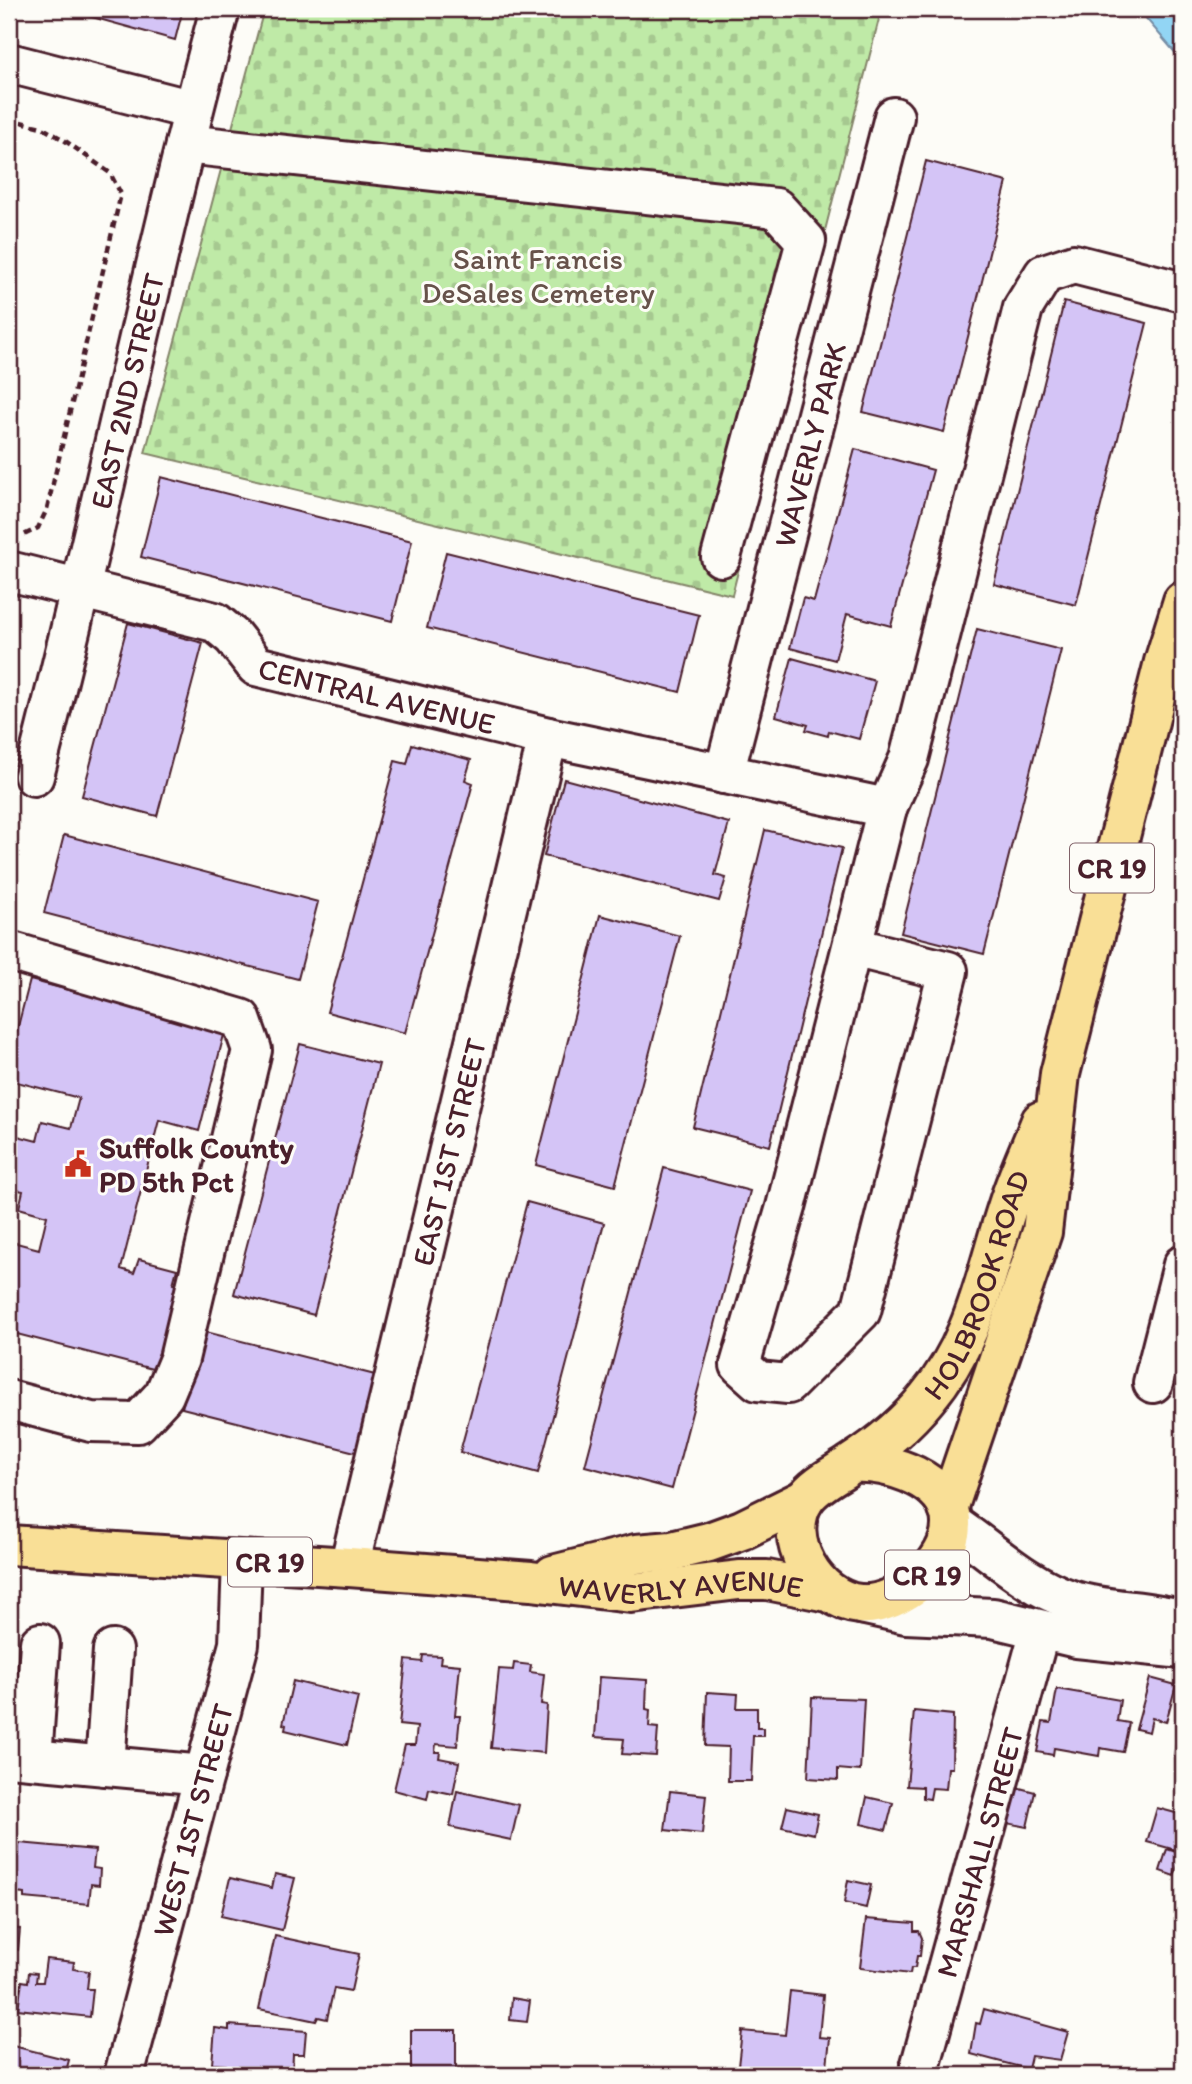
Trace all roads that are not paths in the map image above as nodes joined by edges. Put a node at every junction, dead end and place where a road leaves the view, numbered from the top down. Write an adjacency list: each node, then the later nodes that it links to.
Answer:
1 (220, 9): 4 (street, EAST 2ND STREET)
2 (9, 63): 4 (street)
3 (894, 117): 11 (street, WAVERLY PARK)
4 (189, 127): 6 (street); 8 (street, EAST 2ND STREET)
5 (1183, 292): 13 (street)
6 (721, 558)
7 (9, 571): 8 (street, CENTRAL AVENUE)
8 (83, 588): 10 (street, CENTRAL AVENUE); 12 (street, EAST 2ND STREET)
9 (1183, 601): 16 (main road, HOLBROOK ROAD / CR 19)
10 (548, 737): 11 (street, CENTRAL AVENUE); 25 (street, EAST 1ST STREET)
11 (724, 774): 13 (street, CENTRAL AVENUE)
12 (33, 776)
13 (887, 808): 14 (street)
14 (853, 947): 14 (street)
15 (9, 951): 19 (street)
16 (1060, 1074): 20 (main road, HOLBROOK ROAD / CR 19); 22 (main road, HOLBROOK ROAD / CR 19)
17 (1183, 1265): 18 (street)
18 (1153, 1382)
19 (9, 1400)
20 (853, 1463): 21 (main road); 22 (main road)
21 (805, 1499): 26 (main road, WAVERLY AVENUE / CR 19); 27 (main road)
22 (950, 1516): 27 (main road, CR 19); 28 (street)
23 (9, 1545): 24 (main road, WAVERLY AVENUE / CR 19)
24 (242, 1561): 25 (main road, WAVERLY AVENUE / CR 19); 35 (street, WEST 1ST STREET)
25 (349, 1567): 26 (main road, WAVERLY AVENUE / CR 19)
26 (531, 1581): 27 (main road, WAVERLY AVENUE / CR 19)
27 (844, 1598): 29 (street, WAVERLY AVENUE)
28 (1183, 1620)
29 (1040, 1630): 31 (street, WAVERLY AVENUE); 37 (street, MARSHALL STREET)
30 (40, 1643): 33 (street)
31 (1183, 1649)
32 (113, 1650): 34 (street)
33 (21, 1758): 34 (street)
34 (105, 1766): 35 (street)
35 (204, 1775): 36 (street, WEST 1ST STREET)
36 (124, 2075)
37 (918, 2075)

